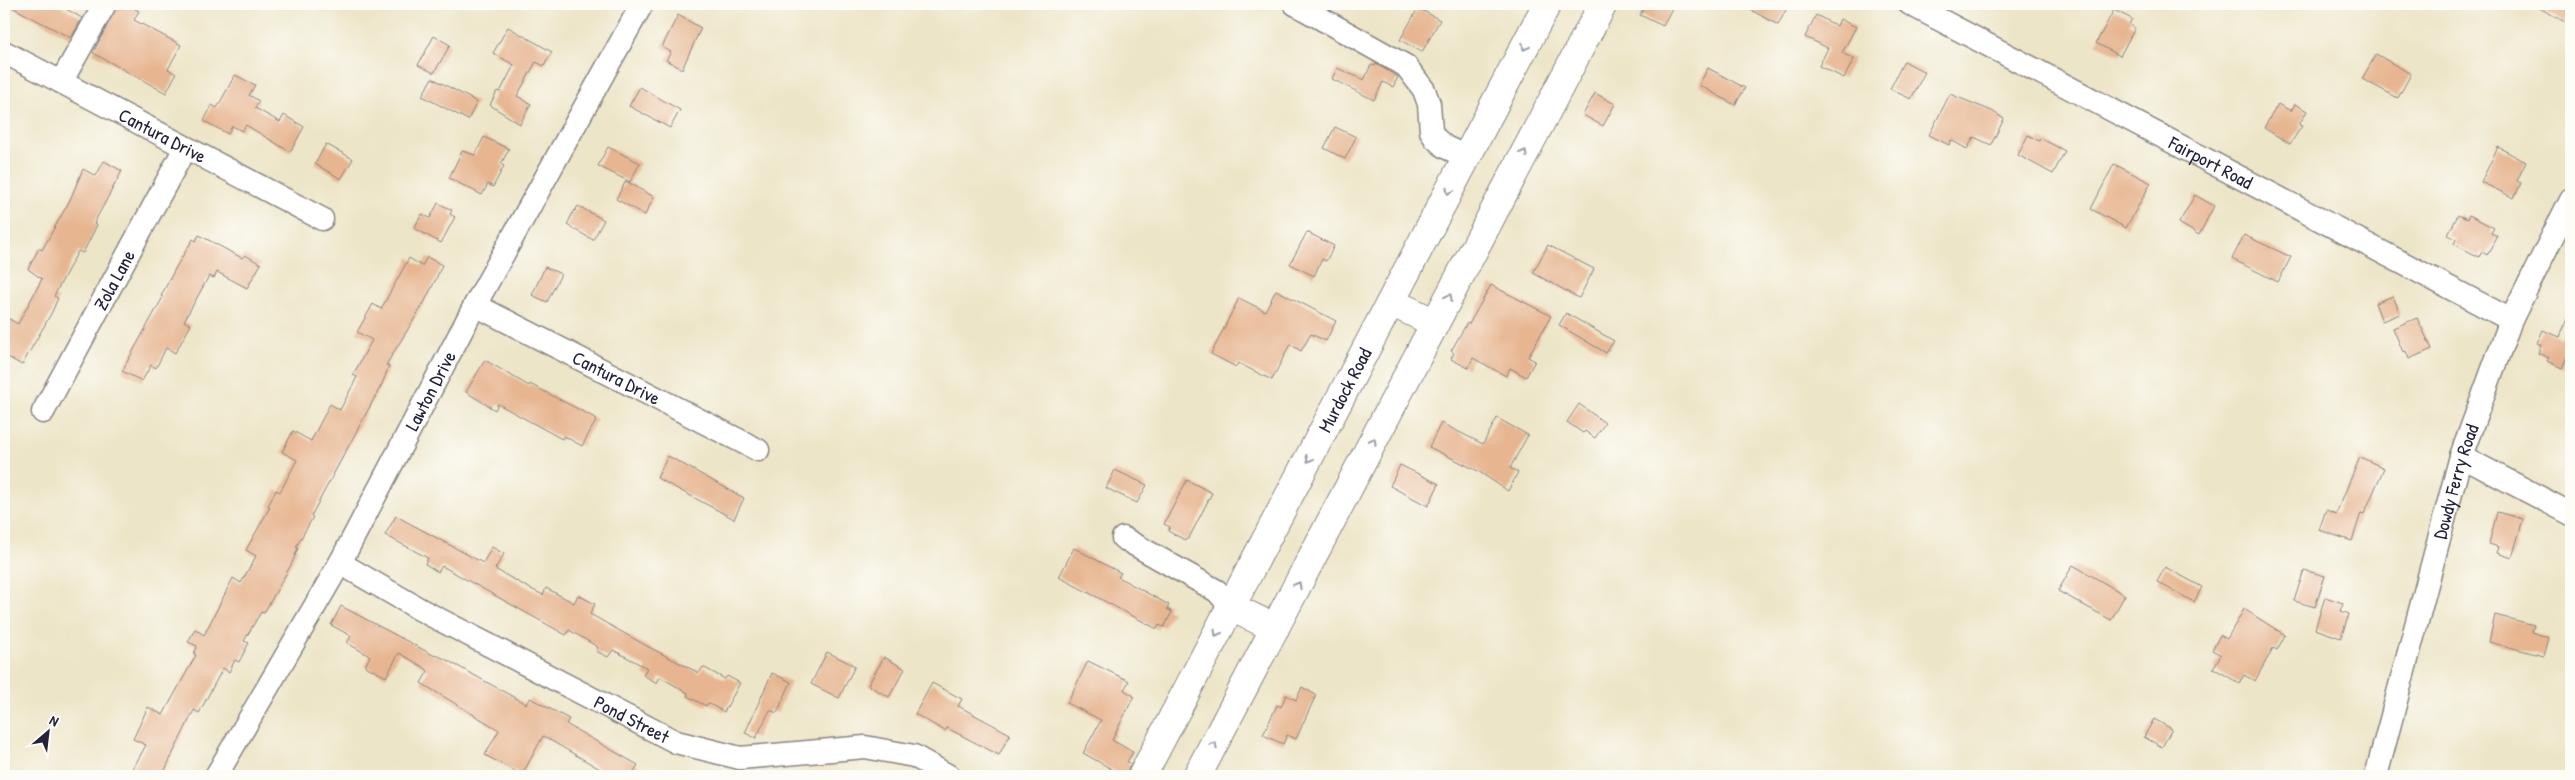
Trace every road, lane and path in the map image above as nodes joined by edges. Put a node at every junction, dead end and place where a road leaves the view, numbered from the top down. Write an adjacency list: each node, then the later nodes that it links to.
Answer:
1 (105, 4): 8 (street)
2 (642, 4): 14 (street, Lawton Drive)
3 (1296, 4): 10 (street)
4 (1548, 4): 10 (main road, Murdock Road, one-way to 10)
5 (1603, 4): 16 (main road, one-way to 5)
6 (1910, 4): 15 (street, Fairport Road)
7 (4, 52): 8 (street, Cantura Drive)
8 (62, 82): 9 (street, Cantura Drive)
9 (185, 148): 12 (street, Cantura Drive); 17 (street, Zola Lane)
10 (1467, 157): 13 (main road, Murdock Road, one-way to 13)
11 (2571, 199): 15 (street, Dowdy Ferry Road)
12 (322, 219)
13 (1391, 302): 16 (main road); 23 (main road, Murdock Road, one-way to 23)
14 (475, 306): 18 (street, Cantura Drive); 22 (street, Lawton Drive)
15 (2511, 320): 19 (street, Dowdy Ferry Road)
16 (1435, 323): 24 (main road, one-way to 16)
17 (44, 412)
18 (758, 450)
19 (2461, 456): 20 (street); 29 (street, Dowdy Ferry Road)
20 (2571, 514)
21 (1123, 538): 23 (street)
22 (340, 562): 25 (street, Lawton Drive); 26 (street, Pond Street)
23 (1231, 607): 24 (main road); 27 (main road, Murdock Road, one-way to 27)
24 (1275, 628): 28 (main road, one-way to 24)
25 (216, 776)
26 (949, 776)
27 (1142, 776)
28 (1197, 776)
29 (2376, 776)

